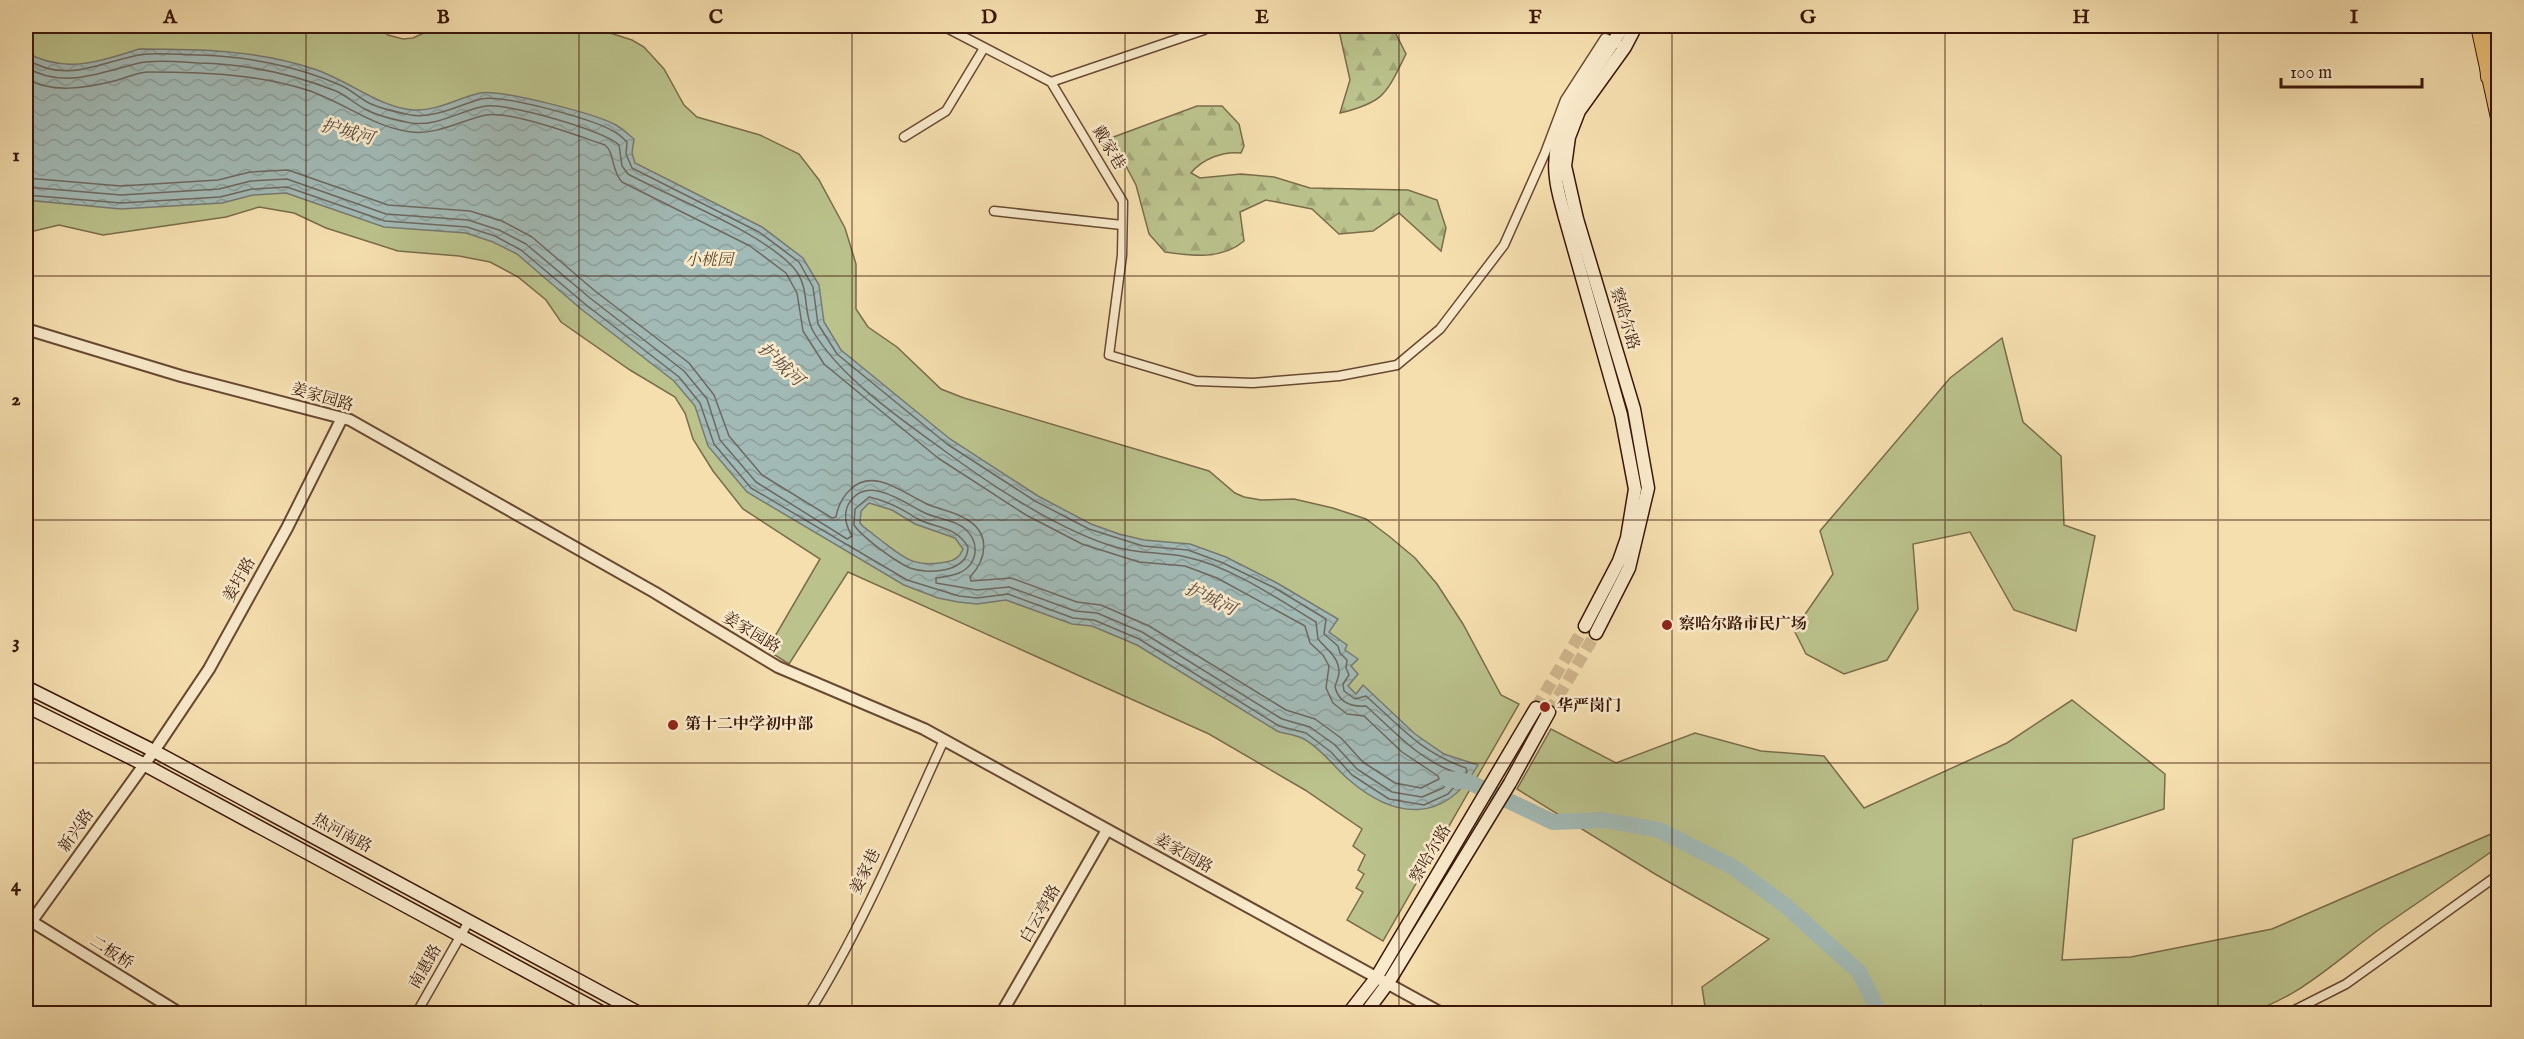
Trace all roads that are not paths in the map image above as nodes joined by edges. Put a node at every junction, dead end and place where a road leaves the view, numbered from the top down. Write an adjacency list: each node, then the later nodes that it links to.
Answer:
1 (943, 26): 8 (street)
2 (1623, 26): 7 (main road, 察哈尔路)
3 (1636, 26): 7 (main road, 察哈尔路)
4 (2478, 26): 9 (main road)
5 (2485, 26): 9 (main road)
6 (1204, 30): 10 (street)
7 (1620, 45): 14 (street, 戴家巷); 17 (main road, 察哈尔路)
8 (984, 48): 10 (street); 12 (street)
9 (2488, 77): 11 (main road)
10 (1051, 82): 14 (street, 戴家巷)
11 (2499, 118)
12 (904, 137)
13 (994, 211): 14 (street)
14 (1122, 225)
15 (26, 329): 16 (street, 姜家园路)
16 (342, 418): 22 (street, 姜家园路); 23 (street, 姜圩路)
17 (1591, 629)
18 (26, 687): 23 (main road, 热河南路)
19 (26, 706): 24 (main road, 热河南路)
20 (1536, 708): 30 (main road, 察哈尔路)
21 (1549, 712): 31 (main road, 察哈尔路)
22 (944, 740): 25 (street, 姜家园路); 36 (street, 姜家巷)
23 (154, 751): 24 (street, 新兴路); 27 (main road, 热河南路)
24 (143, 764): 28 (street, 新兴路); 29 (main road, 热河南路)
25 (1107, 830): 30 (street, 姜家园路); 37 (street, 白云亭路)
26 (2499, 875): 41 (street)
27 (469, 921): 29 (street, 南惠路); 35 (main road, 热河南路)
28 (27, 922): 32 (street, 二板桥)
29 (462, 936): 33 (street, 南惠路); 34 (main road, 热河南路)
30 (1376, 978): 31 (street, 姜家园路); 38 (main road, 察哈尔路)
31 (1388, 983): 39 (main road, 察哈尔路); 40 (street, 姜家园路)
32 (181, 1014)
33 (416, 1014)
34 (605, 1014)
35 (641, 1014)
36 (808, 1014)
37 (1001, 1014)
38 (1348, 1014)
39 (1365, 1014)
40 (1443, 1014)
41 (2287, 1014)

